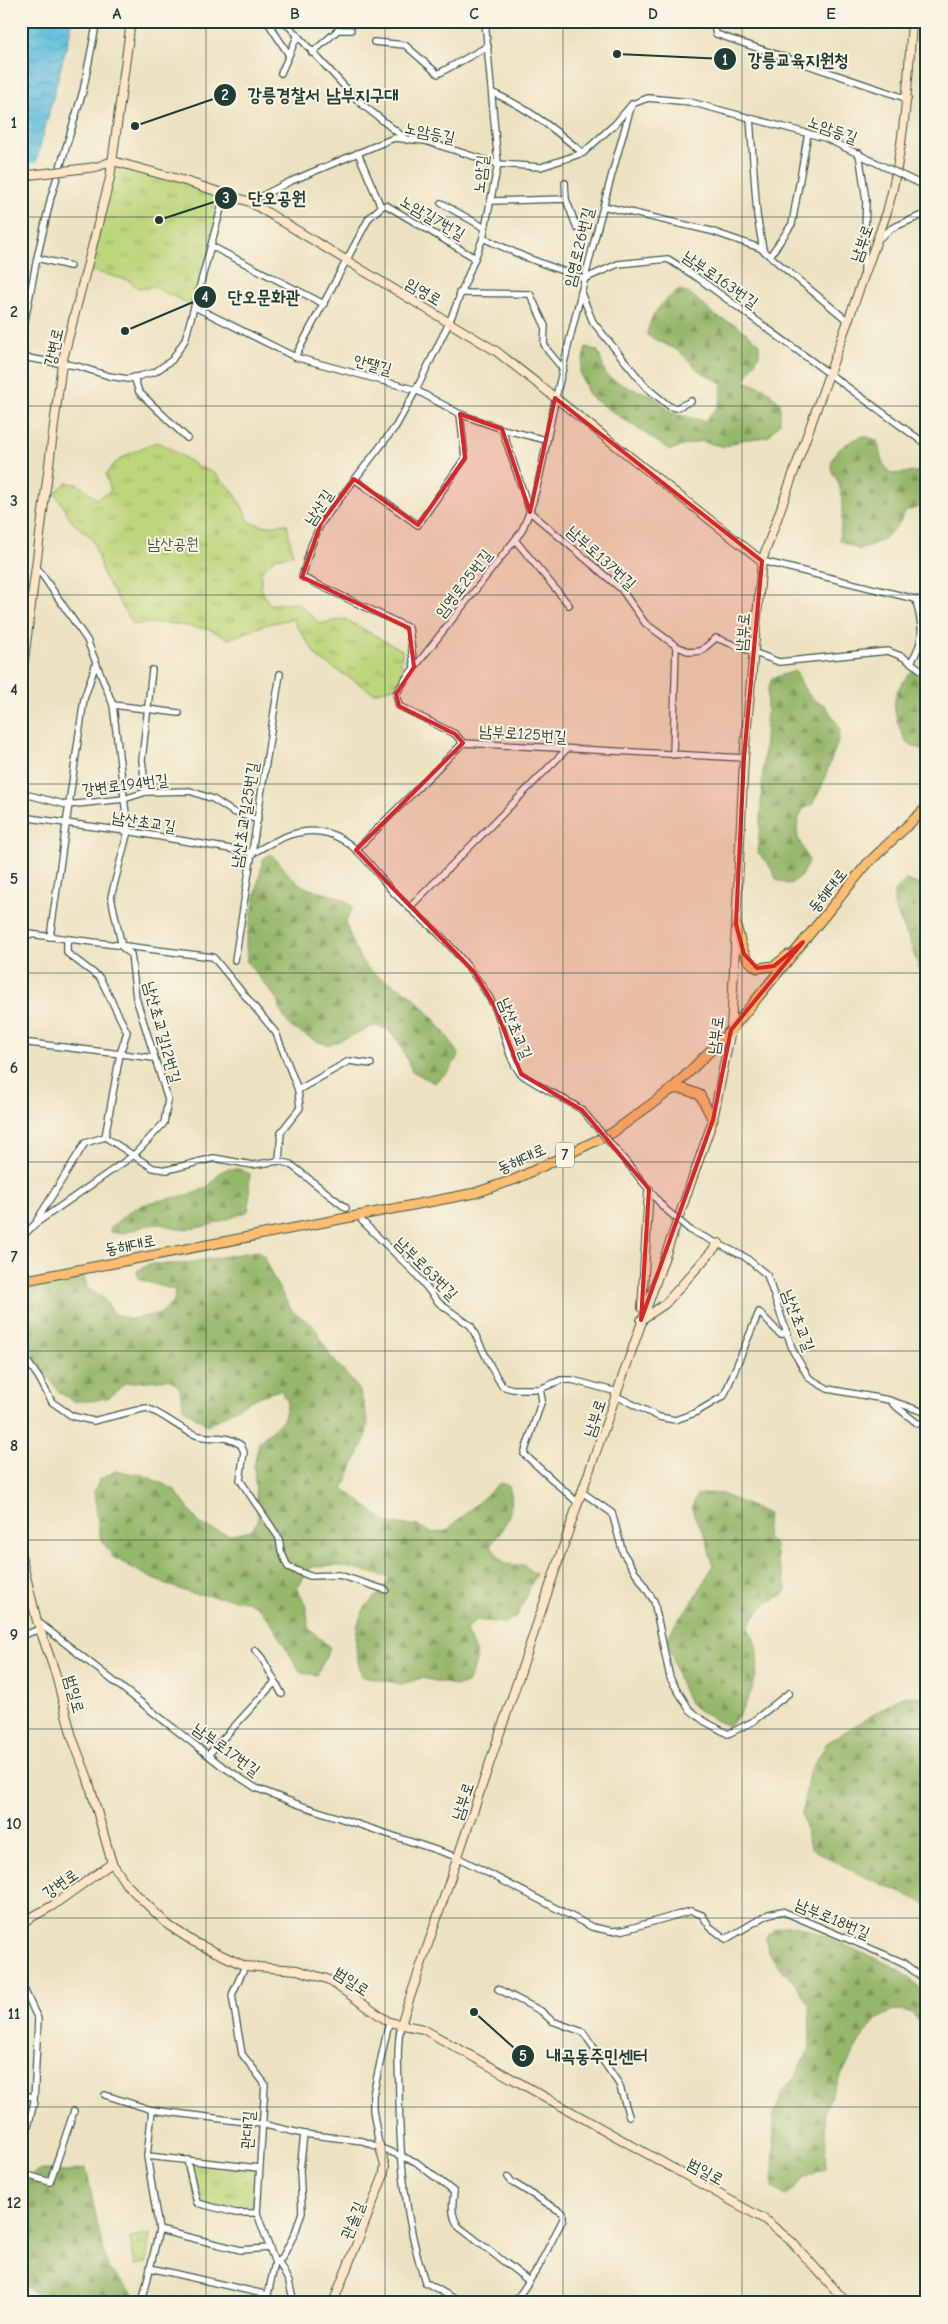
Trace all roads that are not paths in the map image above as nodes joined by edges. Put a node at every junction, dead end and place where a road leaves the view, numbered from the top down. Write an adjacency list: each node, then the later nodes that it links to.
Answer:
1 (98, 21): 44 (street)
2 (131, 21): 24 (street, 강변로)
3 (267, 21): 13 (street)
4 (284, 21): 9 (street)
5 (485, 21): 11 (street, 노암길)
6 (713, 21): 16 (street)
7 (912, 21): 16 (street, 남부로)
8 (351, 30): 12 (street)
9 (297, 37): 12 (street); 13 (street)
10 (374, 42): 11 (street)
11 (488, 46): 15 (street, 노암길)
12 (312, 53): 20 (street)
13 (289, 54): 14 (street)
14 (282, 72)
15 (493, 93): 22 (street); 25 (street, 노암길)
16 (908, 99): 40 (street, 남부로)
17 (632, 104): 18 (street, 노암등길); 22 (street, 노암등길); 34 (street, 임영로26번길)
18 (750, 118): 19 (street, 노암등길); 42 (street)
19 (808, 133): 23 (street, 노암등길); 43 (street)
20 (408, 140): 21 (street, 노암등길); 25 (street, 노암등길)
21 (358, 153): 32 (street, 노암등길); 35 (street)
22 (584, 153): 25 (street, 노암등길)
23 (858, 154): 28 (street, 노암등길, bridge); 48 (street)
24 (113, 161): 26 (street, bridge); 29 (street, 임영로); 59 (street, 강변로)
25 (498, 164): 31 (street, 노암길)
26 (21, 176)
27 (565, 183): 30 (street)
28 (927, 187)
29 (225, 194): 32 (street, 임영로); 41 (street)
30 (566, 199): 31 (street); 38 (street)
31 (490, 201): 37 (street, 노암길)
32 (250, 202): 46 (street, 임영로)
33 (441, 202): 37 (street)
34 (603, 206): 42 (street); 49 (street, 임영로26번길)
35 (381, 207): 45 (street, 노암길7번길); 46 (street, 노암길7번길)
36 (927, 213): 40 (street)
37 (485, 228): 39 (street, 노암길)
38 (577, 228)
39 (483, 238): 45 (street, 노암길); 49 (street)
40 (876, 241): 48 (street, 남부로)
41 (211, 246): 52 (street); 53 (street)
42 (763, 251): 43 (street)
43 (770, 256): 54 (street)
44 (37, 258): 47 (street); 56 (street)
45 (475, 258): 50 (street, 노암길)
46 (346, 260): 52 (street, 노암길7번길); 55 (street, 임영로)
47 (70, 266)
48 (864, 275): 54 (street, 남부로)
49 (584, 279): 51 (street, 임영로26번길); 61 (street, 남부로163번길)
50 (459, 292): 55 (street, 노암길); 60 (street)
51 (581, 294): 60 (street, 임영로26번길); 65 (street)
52 (324, 304): 58 (street, 노암길7번길)
53 (195, 307): 58 (street, 안땔길); 62 (street)
54 (848, 320): 61 (street, 남부로)
55 (449, 322): 63 (street, 남산길); 64 (street, 임영로)
56 (21, 341)
57 (21, 357): 59 (street)
58 (295, 357): 63 (street, 안땔길)
59 (62, 363): 62 (street); 75 (street, 강변로)
60 (563, 369): 64 (street, 임영로26번길)
61 (828, 374): 70 (street, 남부로163번길); 74 (street, 남부로)
62 (134, 377): 68 (street)
63 (416, 390): 66 (street, 안땔길); 71 (street, 남산길)
64 (556, 398): 69 (street, 임영로25번길); 74 (street, 임영로)
65 (691, 402)
66 (460, 414): 67 (street, 안땔길); 71 (street)
67 (502, 429): 69 (street, 안땔길); 72 (street)
68 (187, 438)
69 (546, 440): 72 (street, 임영로25번길)
70 (927, 445)
71 (354, 479): 83 (street, 남산길)
72 (530, 512): 73 (street, 임영로25번길); 79 (street, 남부로137번길)
73 (515, 540): 78 (street); 83 (street, 임영로25번길)
74 (762, 561): 76 (street); 80 (street, 남부로)
75 (36, 566): 82 (street); 87 (street, 강변로)
76 (916, 600): 77 (street); 81 (street)
77 (927, 602)
78 (569, 604)
79 (676, 646): 80 (street, 남부로137번길); 93 (street)
80 (754, 652): 81 (street); 94 (street, 남부로)
81 (911, 662): 86 (street)
82 (96, 663): 88 (street); 98 (street)
83 (414, 667): 91 (street, 임영로25번길)
84 (152, 670): 89 (street)
85 (280, 674): 101 (street, 남산초교길25번길)
86 (927, 674)
87 (21, 683)
88 (113, 705): 89 (street); 97 (street)
89 (149, 709): 90 (street); 95 (street)
90 (179, 713)
91 (463, 743): 92 (street, 남부로125번길); 104 (street, 남부로125번길)
92 (566, 750): 93 (street, 남부로125번길); 106 (street)
93 (673, 755): 94 (street, 남부로125번길)
94 (744, 758): 107 (street, 남부로)
95 (146, 792): 97 (street, 강변로194번길); 101 (street, 강변로194번길)
96 (21, 793): 98 (street, 강변로194번길)
97 (124, 799): 98 (street, 강변로194번길); 103 (street)
98 (68, 805): 102 (street)
99 (927, 807): 111 (main road, 동해대로 / 7)
100 (21, 817): 102 (street, 남산초교길)
101 (258, 820): 105 (street, 남산초교길25번길)
102 (65, 823): 103 (street, 남산초교길); 109 (street)
103 (128, 831): 105 (street, 남산초교길); 112 (street, 남산초교길12번길)
104 (356, 850): 105 (street, 남산초교길); 106 (street, 남산초교길)
105 (253, 853): 113 (street, 남산초교길25번길)
106 (409, 908): 125 (street, 남산초교길, bridge)
107 (736, 924): 111 (main road); 114 (street, 남부로)
108 (21, 933): 109 (street)
109 (50, 937): 110 (street)
110 (67, 939): 112 (street); 116 (street)
111 (803, 942): 114 (main road, 동해대로 / 7)
112 (122, 946): 117 (street, 남산초교길12번길); 120 (street)
113 (235, 960)
114 (731, 1030): 119 (main road, 동해대로 / 7); 121 (street, 남부로)
115 (21, 1042): 116 (street)
116 (120, 1054): 117 (street); 122 (street)
117 (154, 1058): 123 (street, 남산초교길12번길)
118 (371, 1064): 120 (street)
119 (672, 1089): 121 (main road); 131 (main road, 동해대로 / 7)
120 (298, 1090): 124 (street)
121 (713, 1120): 132 (street, 남부로)
122 (105, 1137): 123 (street); 128 (street)
123 (134, 1155): 124 (street); 128 (street, 남산초교길12번길)
124 (278, 1160): 126 (street)
125 (649, 1189): 130 (street, 남산초교길, bridge); 132 (street)
126 (346, 1208)
127 (362, 1221): 135 (street, 남부로63번길)
128 (35, 1224): 129 (street, 남산초교길12번길)
129 (21, 1238)
130 (719, 1243): 132 (street); 133 (street, 남산초교길)
131 (21, 1280)
132 (641, 1320): 136 (street, 남부로)
133 (788, 1334): 136 (street, 남부로63번길); 137 (street, 남산초교길)
134 (21, 1352): 143 (street)
135 (540, 1389): 136 (street, 남부로63번길); 141 (street)
136 (616, 1394): 140 (street, 남부로)
137 (889, 1400): 138 (street, 남산초교길); 139 (street)
138 (927, 1413)
139 (927, 1424)
140 (582, 1492): 141 (street, 남부로); 148 (street)
141 (578, 1502): 151 (street, 남부로)
142 (21, 1556): 144 (street, 범일로)
143 (386, 1590)
144 (38, 1625): 145 (street); 150 (street, 남부로17번길); 152 (street, 범일로)
145 (21, 1636)
146 (255, 1650): 147 (street)
147 (275, 1682): 149 (street); 150 (street)
148 (789, 1693)
149 (282, 1694)
150 (208, 1756): 151 (street, 남부로17번길)
151 (457, 1857): 155 (street, 남부로18번길); 159 (street, 남부로)
152 (112, 1863): 153 (street, 강변로); 154 (street, 범일로)
153 (21, 1922)
154 (245, 1966): 158 (street, 범일로); 166 (street, 관대길)
155 (927, 1981)
156 (21, 1983): 162 (street)
157 (498, 1989): 165 (street)
158 (389, 2022): 159 (street, 범일로); 168 (street)
159 (401, 2024): 169 (street); 189 (street, 범일로)
160 (21, 2095): 162 (street)
161 (105, 2095): 163 (street)
162 (34, 2097): 170 (street)
163 (152, 2110): 166 (street); 171 (street)
164 (74, 2111): 174 (street)
165 (628, 2116)
166 (261, 2124): 167 (street); 173 (street, 관대길)
167 (304, 2134): 168 (street); 179 (street)
168 (379, 2146): 169 (street); 186 (street, 관솔길)
169 (400, 2154): 181 (street); 187 (street)
170 (21, 2156)
171 (147, 2156): 172 (street); 177 (street)
172 (188, 2160): 173 (street); 176 (street)
173 (259, 2168): 176 (street, 관대길)
174 (21, 2172)
175 (508, 2177): 181 (street)
176 (257, 2213): 178 (street, 관대길)
177 (159, 2230): 178 (street); 180 (street)
178 (270, 2248): 179 (street, 관대길)
179 (277, 2262): 182 (street); 185 (street, 관대길)
180 (150, 2268): 182 (street); 183 (street)
181 (529, 2281): 188 (street)
182 (268, 2295): 184 (street)
183 (142, 2303)
184 (266, 2303)
185 (294, 2303)
186 (333, 2303)
187 (462, 2303)
188 (514, 2303)
189 (847, 2303)

